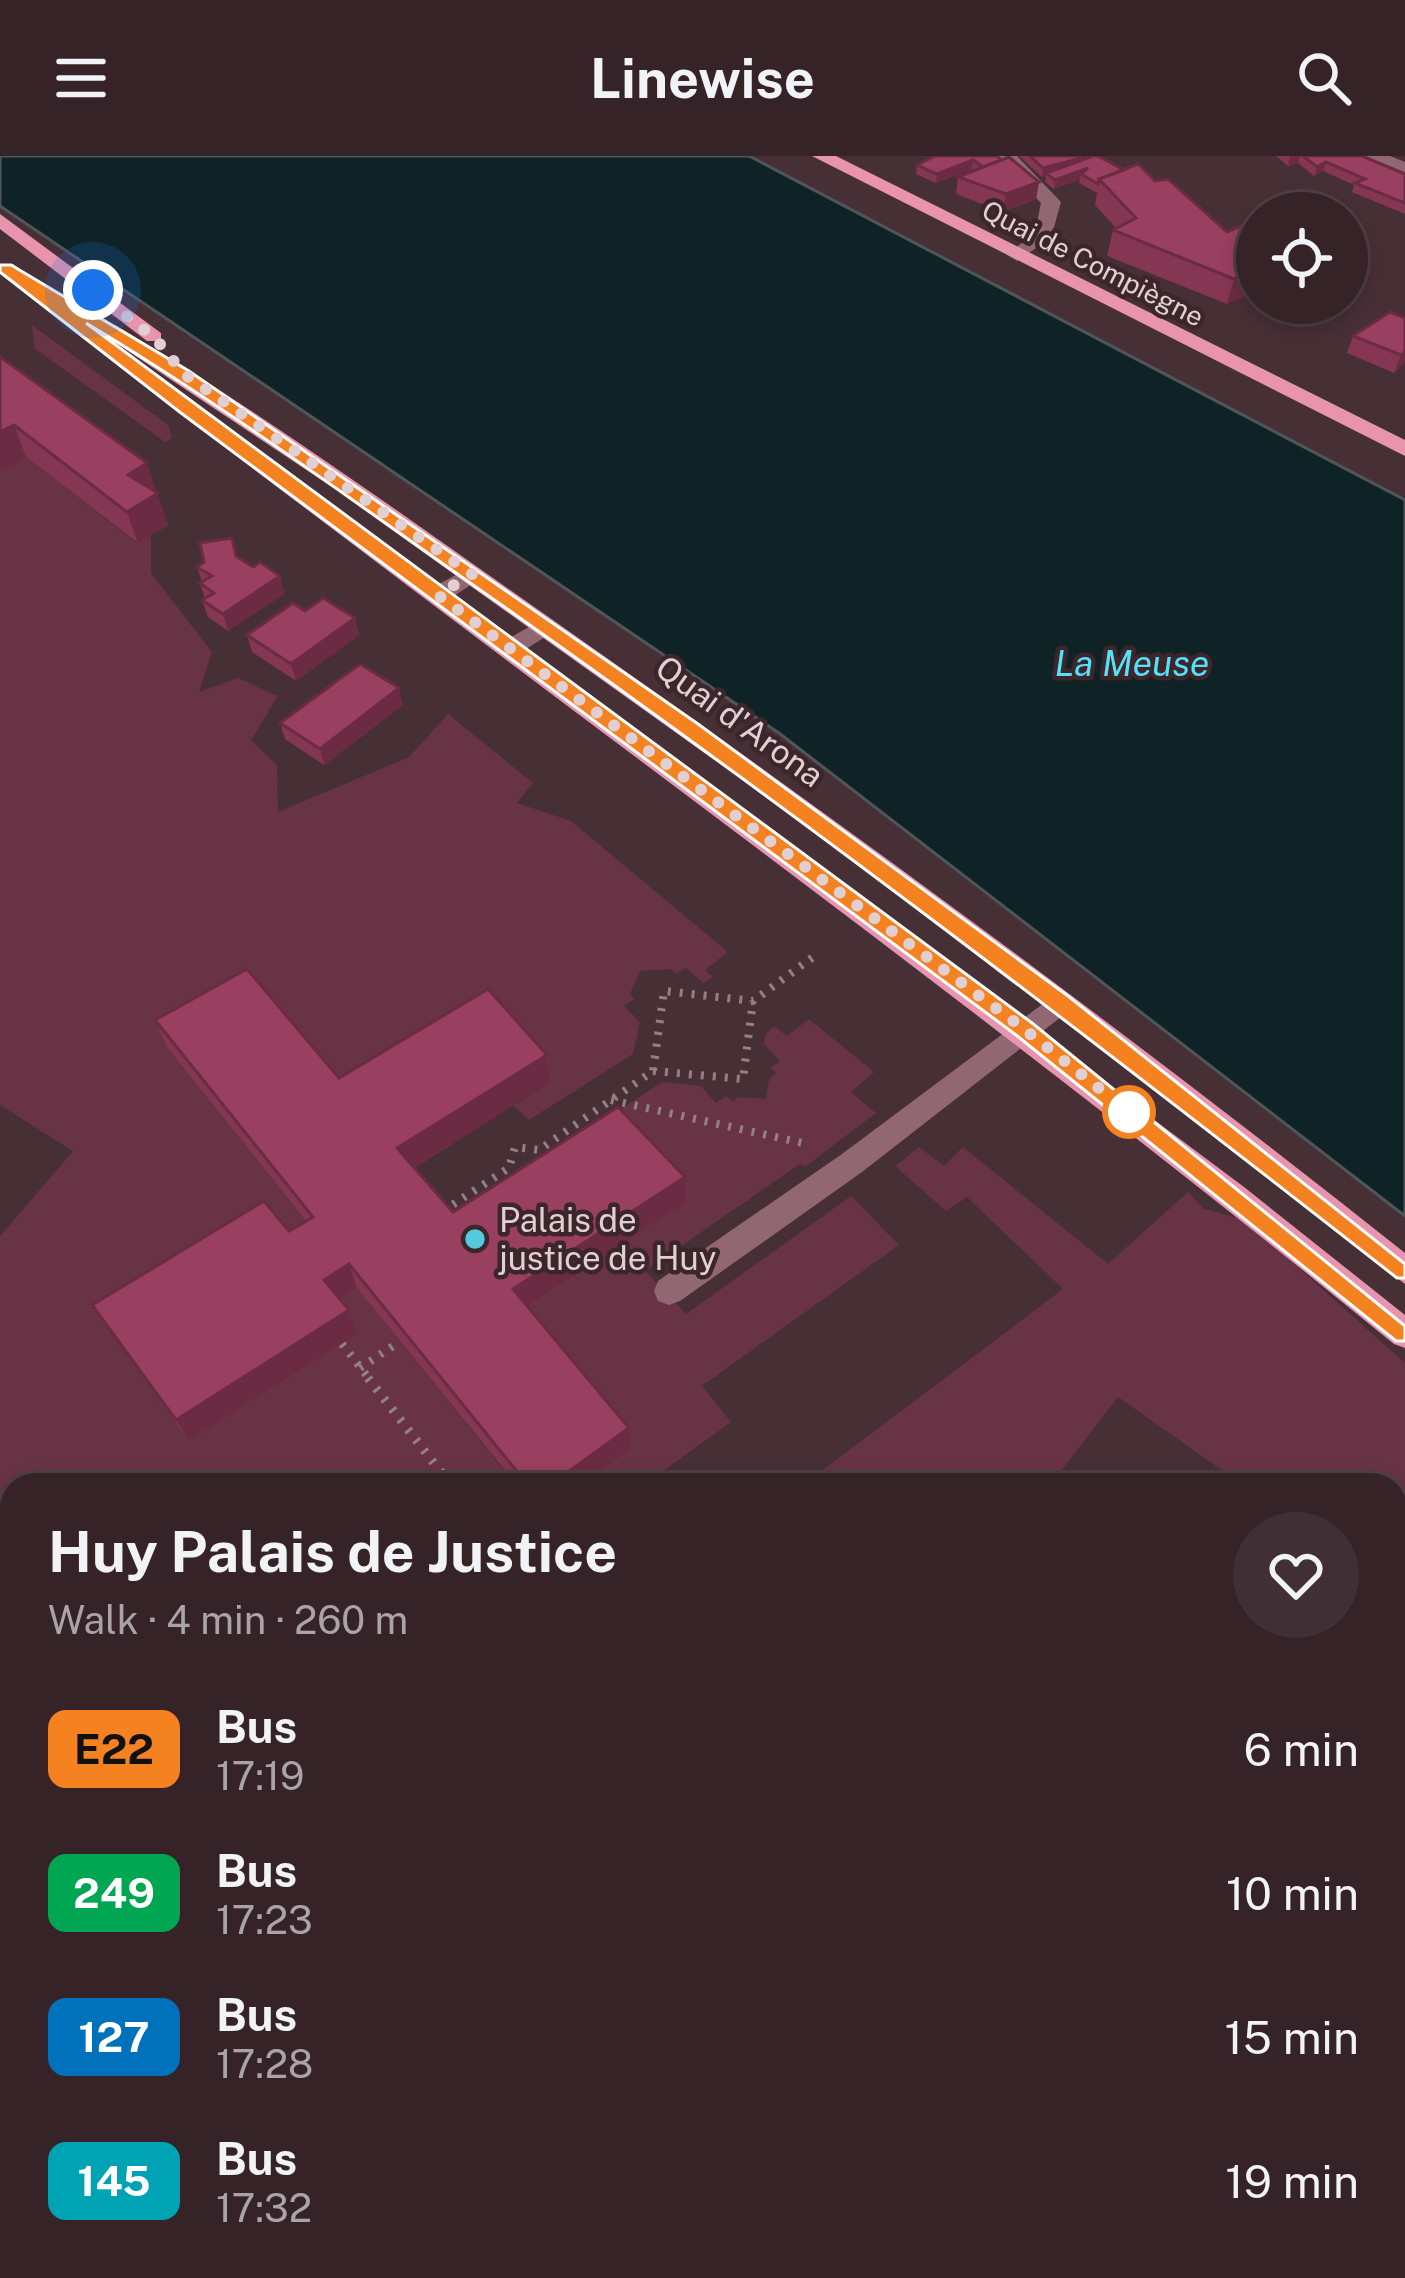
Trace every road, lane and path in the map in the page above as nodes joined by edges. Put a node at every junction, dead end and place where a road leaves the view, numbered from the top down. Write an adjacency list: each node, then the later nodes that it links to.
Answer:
1 (821, 156): 6 (main road, Quai de Compiègne)
2 (1006, 156): 6 (street)
3 (1374, 156): 4 (street)
4 (1405, 169)
5 (0, 220): 8 (main road)
6 (1017, 255): 9 (main road, Quai de Compiègne)
7 (3, 266): 8 (main road, Quai d'Arona); 11 (main road, Quai d'Arona)
8 (184, 374): 10 (main road, Quai d'Arona)
9 (1405, 449)
10 (472, 574): 11 (street); 12 (main road, Quai d'Arona)
11 (438, 595): 13 (main road, Quai d'Arona)
12 (545, 626): 13 (street); 16 (main road, Quai d'Arona)
13 (510, 648): 17 (main road, Quai d'Arona)
14 (813, 957): 15 (path)
15 (753, 1001): 18 (path); 18 (path)
16 (1060, 1002): 17 (street); 22 (main road, Quai d'Arona)
17 (1024, 1029): 20 (street); 24 (main road, Quai d'Arona)
18 (653, 1071): 19 (path)
19 (611, 1100): 20 (path); 21 (path)
20 (852, 1163): 23 (street)
21 (440, 1213)
22 (1405, 1271)
23 (669, 1291)
24 (1405, 1334)
25 (399, 1342): 27 (path)
26 (342, 1344): 27 (path)
27 (361, 1368): 28 (path)
28 (442, 1473)

